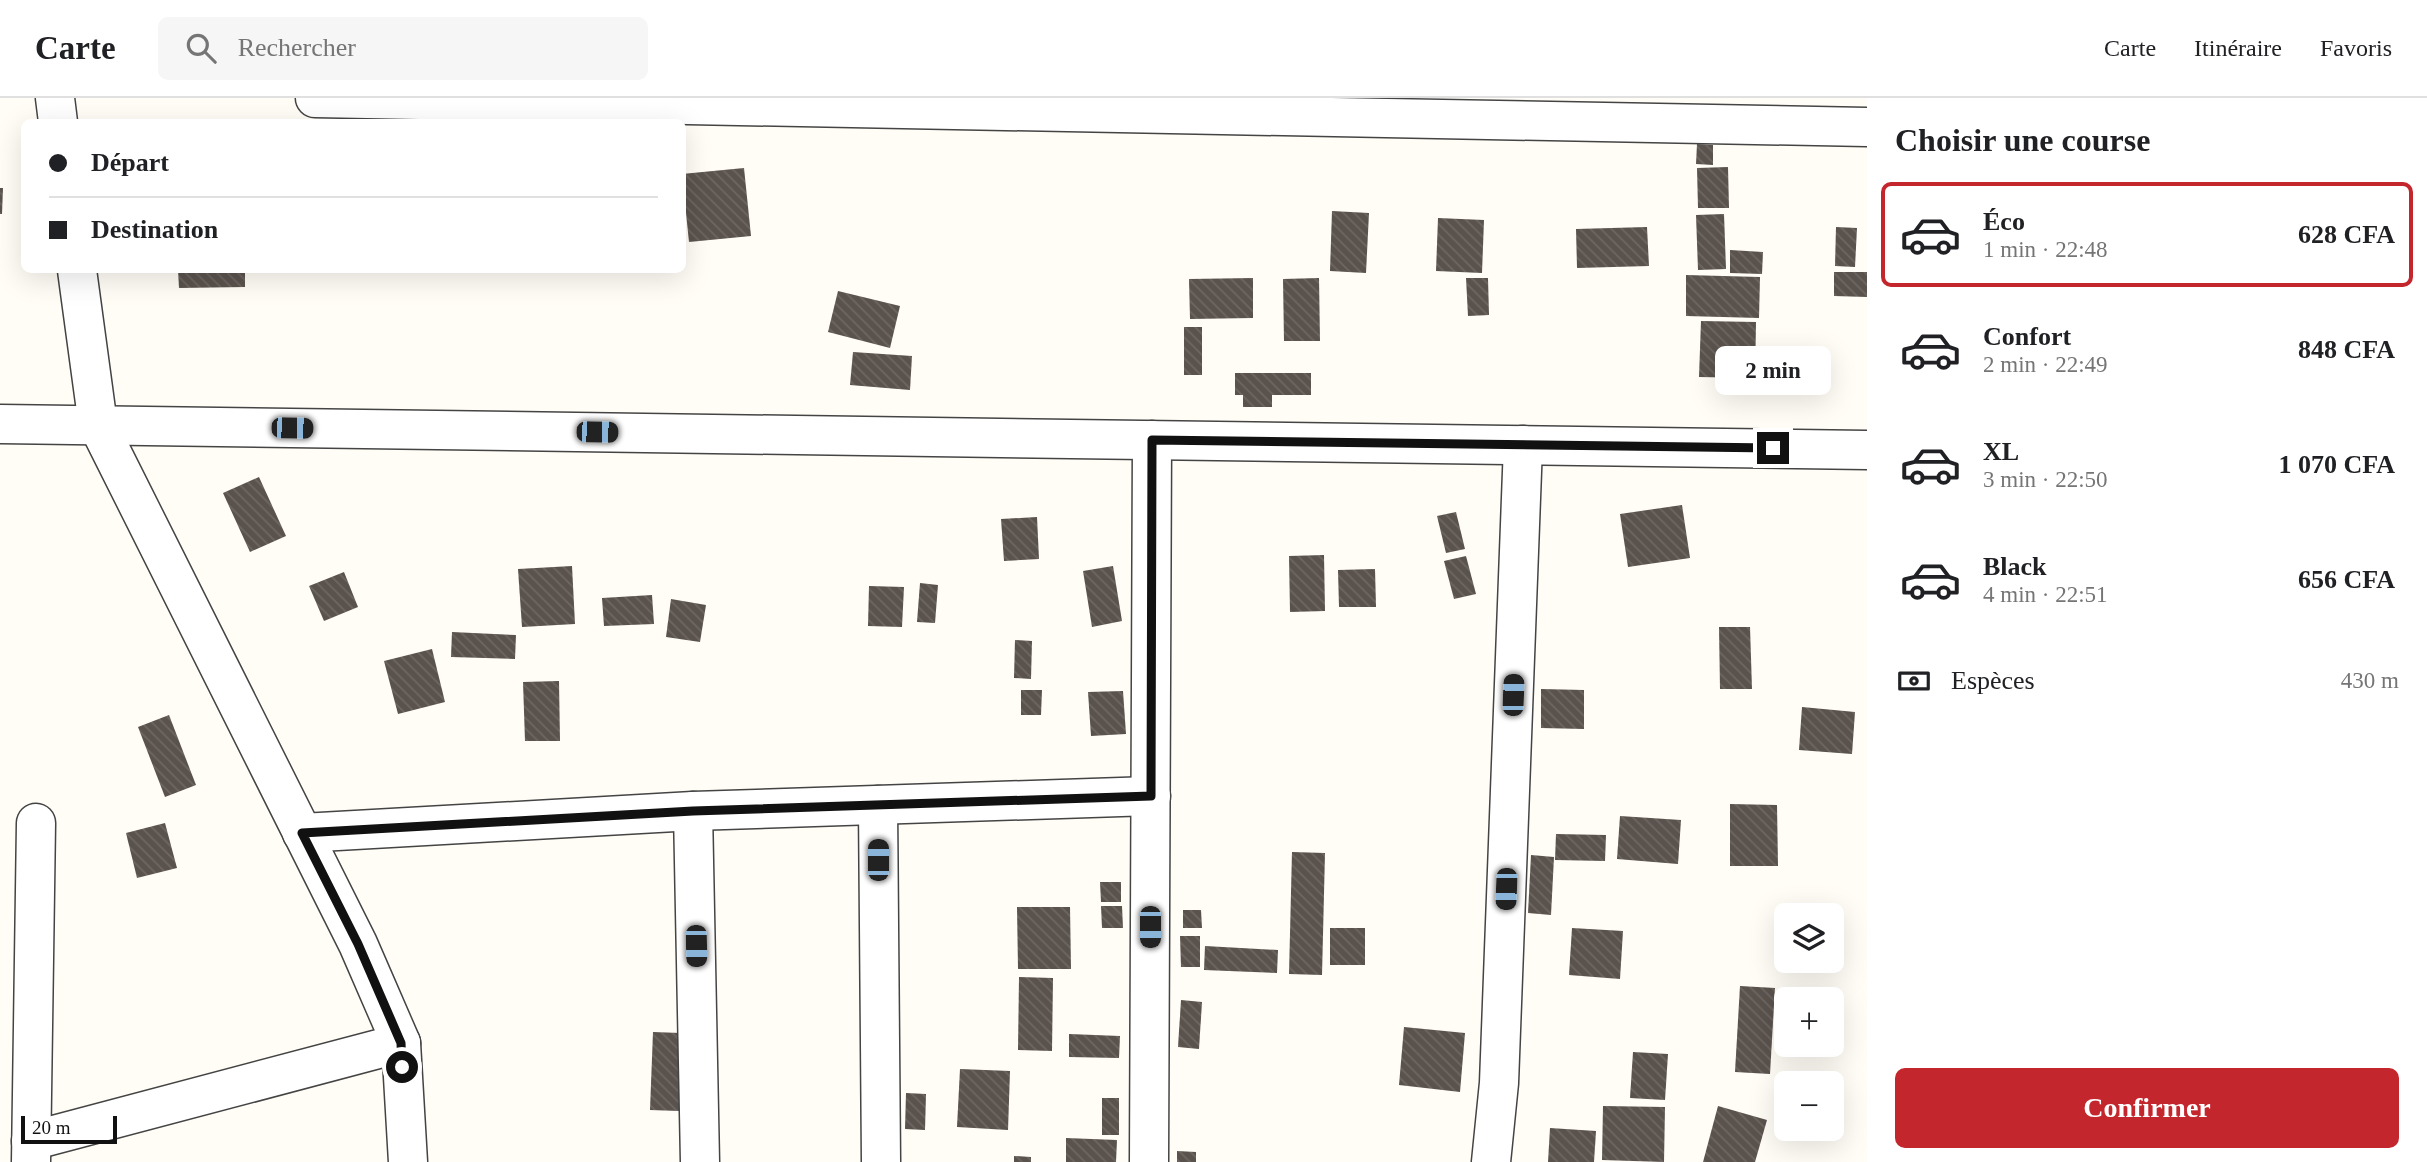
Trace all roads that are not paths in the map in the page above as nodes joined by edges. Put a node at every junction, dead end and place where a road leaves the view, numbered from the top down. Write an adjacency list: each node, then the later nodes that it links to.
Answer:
1 (55, 98): 4 (street)
2 (315, 98): 3 (street)
3 (1003, 104): 5 (street)
4 (58, 119)
5 (1867, 127)
6 (77, 273): 8 (street)
7 (0, 424): 8 (street)
8 (98, 425): 9 (street); 16 (street)
9 (1152, 440): 10 (street); 12 (street)
10 (1523, 445): 11 (street); 23 (street)
11 (1867, 450)
12 (1151, 796): 13 (street); 22 (street)
13 (878, 805): 14 (street); 21 (street)
14 (693, 811): 16 (street); 20 (street)
15 (36, 823): 18 (street)
16 (302, 833): 17 (street)
17 (401, 1043): 18 (street); 19 (street)
18 (31, 1152)
19 (408, 1162)
20 (700, 1162)
21 (881, 1162)
22 (1149, 1162)
23 (1491, 1162)

